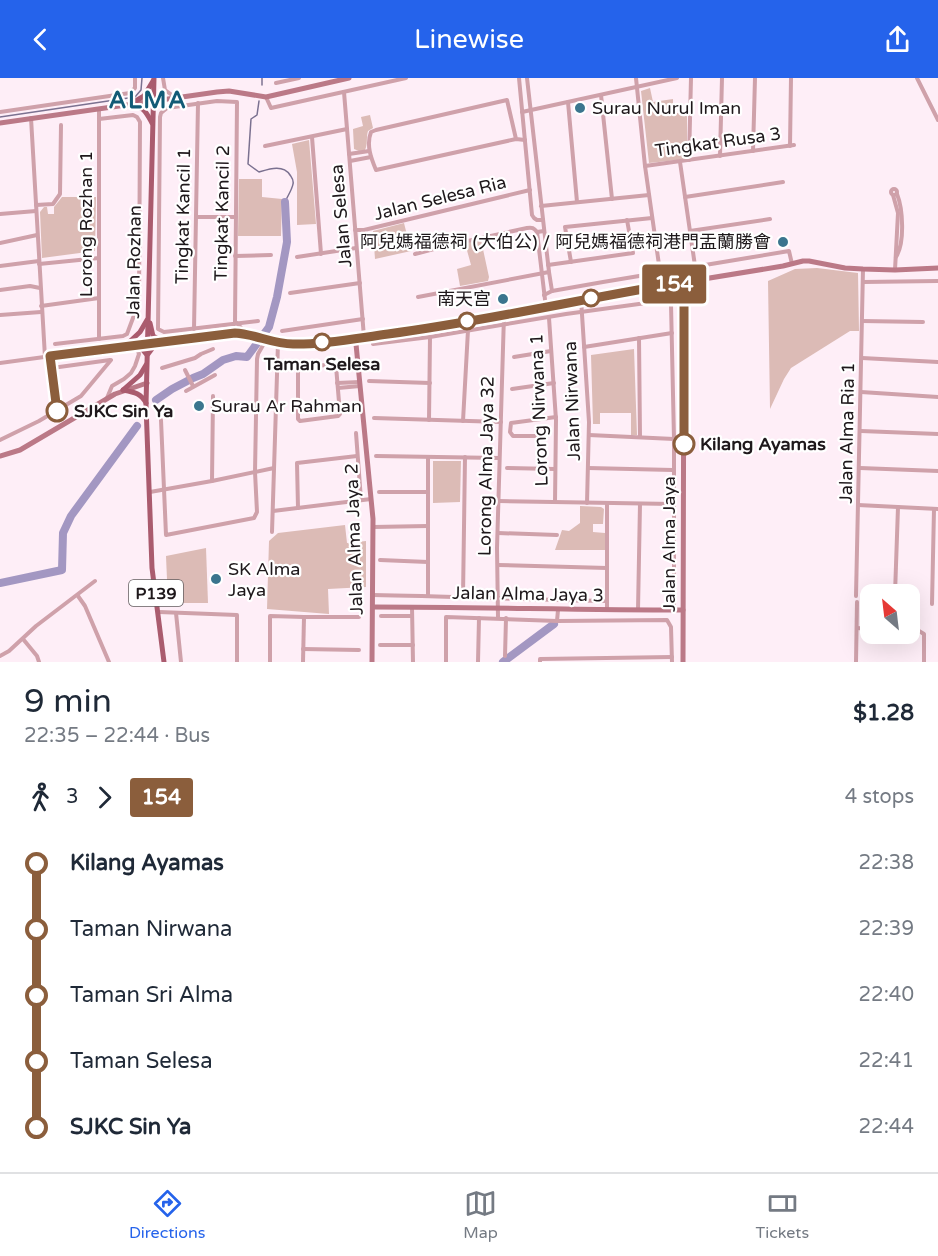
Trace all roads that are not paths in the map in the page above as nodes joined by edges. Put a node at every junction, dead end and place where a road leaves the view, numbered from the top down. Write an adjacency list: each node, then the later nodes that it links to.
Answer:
1 (135, 78): 30 (street)
2 (163, 78): 21 (street)
3 (299, 78): 16 (street)
4 (345, 78): 20 (street)
5 (406, 78): 18 (street)
6 (519, 78): 31 (street)
7 (528, 78): 28 (street)
8 (636, 78): 17 (street)
9 (677, 78): 17 (street)
10 (691, 78): 48 (street)
11 (722, 78): 46 (street)
12 (755, 78): 44 (street)
13 (791, 78): 44 (street, Tingkat Rusa 3)
14 (917, 78): 29 (street)
15 (154, 79): 22 (main road, Jalan Rozhan / P139); 25 (main road)
16 (276, 83)
17 (637, 87): 19 (street); 51 (street)
18 (344, 92): 20 (street); 38 (street, Jalan Selesa)
19 (601, 95): 23 (street); 57 (street)
20 (265, 97): 21 (street)
21 (176, 98): 22 (street)
22 (153, 101): 25 (street); 36 (main road, Jalan Rozhan / P139)
23 (568, 102): 28 (street); 58 (street)
24 (198, 103): 63 (street, Tingkat Kancil 1); 64 (street, Tingkat Kancil 2); 69 (street, Jalan Rozhan)
25 (129, 105): 27 (street); 36 (main road)
26 (938, 108): 29 (street)
27 (99, 109): 32 (street); 33 (street, Lorong Rozhan 1)
28 (531, 110): 31 (street); 60 (street)
29 (933, 110): 34 (street)
30 (0, 112)
31 (522, 112): 41 (street)
32 (31, 118): 35 (street); 59 (street)
33 (99, 119): 74 (street, Jalan Rozhan); 84 (street, Lorong Rozhan 1)
34 (938, 120)
35 (0, 123)
36 (153, 124): 70 (main road, Jalan Rozhan / P139)
37 (61, 125): 59 (street)
38 (347, 129): 39 (street); 45 (street, Jalan Selesa)
39 (312, 136): 42 (street); 79 (street)
40 (516, 139): 41 (street); 43 (street); 47 (street)
41 (525, 140): 53 (street)
42 (265, 146)
43 (369, 151): 45 (street); 47 (street)
44 (753, 151): 46 (street, Tingkat Rusa 3)
45 (349, 154): 49 (street, Jalan Selesa)
46 (720, 156): 48 (street, Tingkat Rusa 3)
47 (371, 157): 49 (street)
48 (689, 160): 50 (street, Tingkat Rusa 3)
49 (350, 161): 71 (street, Jalan Selesa)
50 (680, 162): 51 (street, Tingkat Rusa 3); 56 (street)
51 (645, 166): 55 (street)
52 (783, 182): 56 (street)
53 (530, 190): 66 (street); 71 (street, Jalan Selesa Ria)
54 (895, 194): 93 (street)
55 (649, 195): 57 (street); 65 (street)
56 (685, 197): 73 (street)
57 (612, 198): 58 (street)
58 (577, 202): 60 (street)
59 (36, 205): 61 (street)
60 (541, 206): 66 (street)
61 (36, 211): 62 (street); 76 (street)
62 (0, 214)
63 (196, 217): 64 (street); 124 (street, Tingkat Kancil 1)
64 (236, 218): 82 (street, Tingkat Kancil 2)
65 (652, 218): 68 (street); 95 (street)
66 (543, 219): 72 (street)
67 (770, 219): 73 (street)
68 (627, 220): 86 (street); 86 (street)
69 (159, 229): 70 (street); 124 (street, Jalan Rozhan)
70 (150, 230): 74 (street); 117 (main road, Jalan Rozhan / P139)
71 (355, 230): 78 (street, Jalan Selesa)
72 (544, 231): 75 (street); 88 (street)
73 (690, 231): 90 (street)
74 (139, 232): 133 (street, Jalan Rozhan)
75 (537, 232): 80 (street); 96 (street)
76 (37, 235): 77 (street); 85 (street)
77 (0, 243)
78 (357, 249): 79 (street); 100 (street, Jalan Selesa)
79 (321, 254): 83 (street)
80 (415, 254)
81 (271, 255): 82 (street)
82 (236, 256): 122 (street, Tingkat Kancil 2)
83 (297, 257)
84 (99, 258): 85 (street); 108 (street, Lorong Rozhan 1)
85 (39, 262): 89 (street); 102 (street)
86 (571, 262): 88 (street)
87 (792, 264): 90 (street); 92 (street); 98 (street)
88 (548, 265): 94 (street)
89 (0, 266)
90 (695, 266): 95 (street)
91 (938, 268): 93 (street)
92 (863, 269): 93 (street); 99 (street, Jalan Alma Ria 1)
93 (895, 270)
94 (549, 272): 96 (street); 104 (street)
95 (660, 272): 101 (street); 104 (street)
96 (542, 273): 106 (street); 107 (street)
97 (938, 280): 99 (street)
98 (684, 282): 101 (street); 244 (street, Jalan Alma Jaya)
99 (863, 282): 120 (street, Jalan Alma Ria 1)
100 (360, 283): 105 (street); 118 (street, Jalan Selesa)
101 (662, 286): 109 (street)
102 (40, 288): 103 (street); 110 (street)
103 (0, 290)
104 (552, 291): 106 (street)
105 (290, 293)
106 (544, 295): 111 (street)
107 (418, 297)
108 (99, 298): 110 (street); 133 (street, Lorong Rozhan 1)
109 (581, 299): 111 (street); 113 (street, Jalan Nirwana)
110 (41, 306): 112 (street)
111 (546, 308): 115 (street)
112 (42, 312): 114 (street); 146 (street)
113 (581, 312): 116 (street); 127 (street); 143 (street, Jalan Nirwana)
114 (0, 315)
115 (504, 315): 123 (street, Lorong Alma Jaya 32); 129 (street)
116 (549, 318): 123 (street); 145 (street, Lorong Nirwana 1)
117 (148, 319): 136 (main road); 139 (main road, Jalan Rozhan / P139); 142 (main road)
118 (363, 319): 126 (street); 130 (street, Jalan Selesa)
119 (258, 321): 122 (street)
120 (862, 321): 121 (street); 148 (street, Jalan Alma Ria 1)
121 (923, 322)
122 (236, 324): 124 (street); 128 (street)
123 (503, 325): 125 (street); 177 (street, Lorong Alma Jaya 32)
124 (194, 329)
125 (468, 330): 131 (street); 176 (street)
126 (282, 331)
127 (672, 333): 132 (street); 184 (street)
128 (248, 334): 135 (street); 136 (street)
129 (372, 336): 130 (street); 140 (street)
130 (364, 337): 134 (street)
131 (430, 337): 141 (street); 158 (street)
132 (639, 338): 143 (street); 183 (street)
133 (99, 339): 138 (street, Jalan Rozhan)
134 (343, 339): 137 (street); 140 (street)
135 (264, 340): 137 (street); 199 (street)
136 (163, 342): 139 (street); 149 (main road)
137 (278, 343): 192 (street)
138 (54, 344)
139 (147, 344): 142 (street); 149 (main road, Jalan Rozhan / P139)
140 (356, 344): 160 (street, Jalan Alma Jaya 2)
141 (374, 344)
142 (130, 345): 146 (street); 149 (main road); 169 (street)
143 (584, 347): 181 (street, Jalan Nirwana)
144 (213, 349): 153 (street)
145 (551, 351): 147 (street); 159 (street, Lorong Nirwana 1)
146 (48, 356): 151 (street); 152 (street)
147 (514, 357)
148 (862, 358): 150 (street); 166 (street, Jalan Alma Ria 1)
149 (147, 359): 157 (main road, Jalan Rozhan / P139); 164 (main road)
150 (938, 362)
151 (0, 363)
152 (52, 368): 171 (street); 171 (street)
153 (162, 368)
154 (186, 372): 161 (street)
155 (215, 375): 161 (street)
156 (369, 381): 158 (street)
157 (147, 383): 164 (street); 170 (main road, Jalan Rozhan / P139)
158 (430, 383): 175 (street)
159 (554, 383): 163 (street); 172 (street, Lorong Nirwana 1)
160 (360, 384): 162 (street); 205 (street, Jalan Alma Jaya 2)
161 (192, 385): 165 (street)
162 (338, 385): 162 (street)
163 (512, 389)
164 (123, 390): 169 (street); 170 (main road)
165 (186, 391)
166 (861, 392): 168 (street); 178 (street, Jalan Alma Ria 1)
167 (213, 396): 200 (street)
168 (938, 397)
169 (106, 398): 186 (street)
170 (146, 405): 202 (main road, Jalan Rozhan / P139)
171 (57, 411): 185 (street)
172 (556, 417): 182 (street); 196 (street, Lorong Nirwana 1)
173 (374, 418): 175 (street)
174 (161, 420): 201 (street)
175 (429, 420): 176 (street)
176 (463, 421): 177 (street)
177 (501, 422): 191 (street, Lorong Alma Jaya 32)
178 (861, 431): 180 (street); 195 (street, Jalan Alma Ria 1)
179 (356, 433): 187 (street)
180 (938, 434)
181 (589, 435): 183 (street); 194 (street, Jalan Nirwana)
182 (539, 436)
183 (640, 437): 184 (street)
184 (674, 438): 197 (street)
185 (0, 440)
186 (0, 456)
187 (357, 456): 206 (street); 215 (street)
188 (375, 456): 189 (street)
189 (428, 457): 190 (street); 204 (street)
190 (465, 457): 191 (street); 232 (street)
191 (499, 458): 207 (street, Lorong Alma Jaya 32)
192 (274, 468): 199 (street); 217 (street)
193 (507, 468): 196 (street)
194 (588, 468): 197 (street); 209 (street, Jalan Nirwana)
195 (860, 468): 198 (street); 213 (street, Jalan Alma Ria 1)
196 (555, 469): 208 (street, Lorong Nirwana 1)
197 (673, 470): 212 (street)
198 (938, 471)
199 (255, 472): 200 (street); 201 (street)
200 (212, 481): 201 (street)
201 (164, 490): 202 (street)
202 (150, 492): 245 (main road, Jalan Rozhan / P139)
203 (379, 492): 204 (street)
204 (428, 492): 218 (street)
205 (371, 499): 206 (street); 219 (street, Jalan Alma Jaya 2)
206 (360, 500): 215 (street)
207 (499, 501): 208 (street); 221 (street, Lorong Alma Jaya 32)
208 (555, 502): 209 (street)
209 (587, 502): 210 (street)
210 (607, 503): 211 (street); 226 (street)
211 (640, 504): 212 (street); 241 (street)
212 (673, 504): 243 (street)
213 (858, 505): 214 (street); 256 (street, Jalan Alma Ria 1)
214 (898, 507): 216 (street); 228 (street)
215 (298, 508): 217 (street)
216 (936, 509): 235 (street)
217 (273, 511): 220 (street)
218 (428, 526): 219 (street); 224 (street)
219 (373, 527): 229 (street, Jalan Alma Jaya 2)
220 (272, 532)
221 (498, 533): 222 (street); 225 (street, Lorong Alma Jaya 32)
222 (557, 535)
223 (380, 560): 224 (street)
224 (428, 562): 231 (street)
225 (498, 565): 226 (street); 233 (street, Lorong Alma Jaya 32)
226 (607, 568): 234 (street)
227 (95, 582): 230 (street)
228 (895, 584)
229 (373, 595): 231 (street, Jalan Alma Jaya 3); 236 (street, Jalan Alma Jaya 2)
230 (78, 596): 259 (street); 272 (street)
231 (428, 596): 232 (street, Jalan Alma Jaya 3)
232 (463, 597): 233 (street, Jalan Alma Jaya 3)
233 (498, 598): 234 (street, Jalan Alma Jaya 3); 238 (street, Lorong Alma Jaya 32)
234 (607, 600): 240 (street)
235 (932, 603)
236 (373, 607): 237 (street, Jalan Alma Jaya 3); 278 (street, Jalan Alma Jaya 2)
237 (412, 607): 238 (street, Jalan Alma Jaya 3); 248 (street)
238 (498, 607): 239 (street, Jalan Alma Jaya 3); 252 (street, Lorong Alma Jaya 32)
239 (558, 610): 240 (street, Jalan Alma Jaya 3); 255 (street)
240 (607, 610): 241 (street, Jalan Alma Jaya 3)
241 (638, 610): 242 (street, Jalan Alma Jaya 3)
242 (652, 610): 243 (street, Jalan Alma Jaya 3); 254 (street)
243 (674, 610): 244 (street, Jalan Alma Jaya 3)
244 (683, 610): 282 (street, Jalan Alma Jaya)
245 (159, 612): 246 (street); 273 (main road, Jalan Rozhan / P139)
246 (176, 613): 274 (street); 275 (street)
247 (381, 616): 248 (street)
248 (412, 616): 261 (street)
249 (304, 617): 250 (street); 262 (street); 276 (street)
250 (359, 617)
251 (479, 618): 252 (street, Jalan Alma Jaya 3); 280 (street, Jalan Alma Jaya 3); 281 (street)
252 (498, 618): 253 (street, Jalan Alma Jaya 3)
253 (506, 618): 255 (street, Jalan Alma Jaya 3); 265 (street)
254 (654, 620): 255 (street, Jalan Alma Jaya 3); 270 (street, Jalan Alma Jaya 3)
255 (557, 621)
256 (857, 628): 257 (street); 283 (street, Jalan Alma Ria 1)
257 (860, 628)
258 (920, 632): 284 (street)
259 (23, 639): 264 (street); 271 (street)
260 (380, 645): 261 (street)
261 (412, 645): 279 (street)
262 (303, 649): 263 (street); 277 (street)
263 (359, 650)
264 (2, 654)
265 (505, 656)
266 (540, 660): 267 (street)
267 (573, 660): 268 (street)
268 (606, 660): 269 (street)
269 (632, 660): 270 (street)
270 (672, 660)
271 (39, 662)
272 (109, 662)
273 (164, 662)
274 (181, 662)
275 (237, 662)
276 (270, 662)
277 (303, 662)
278 (372, 662)
279 (412, 662)
280 (446, 662)
281 (478, 662)
282 (683, 662)
283 (856, 662)
284 (924, 662)

